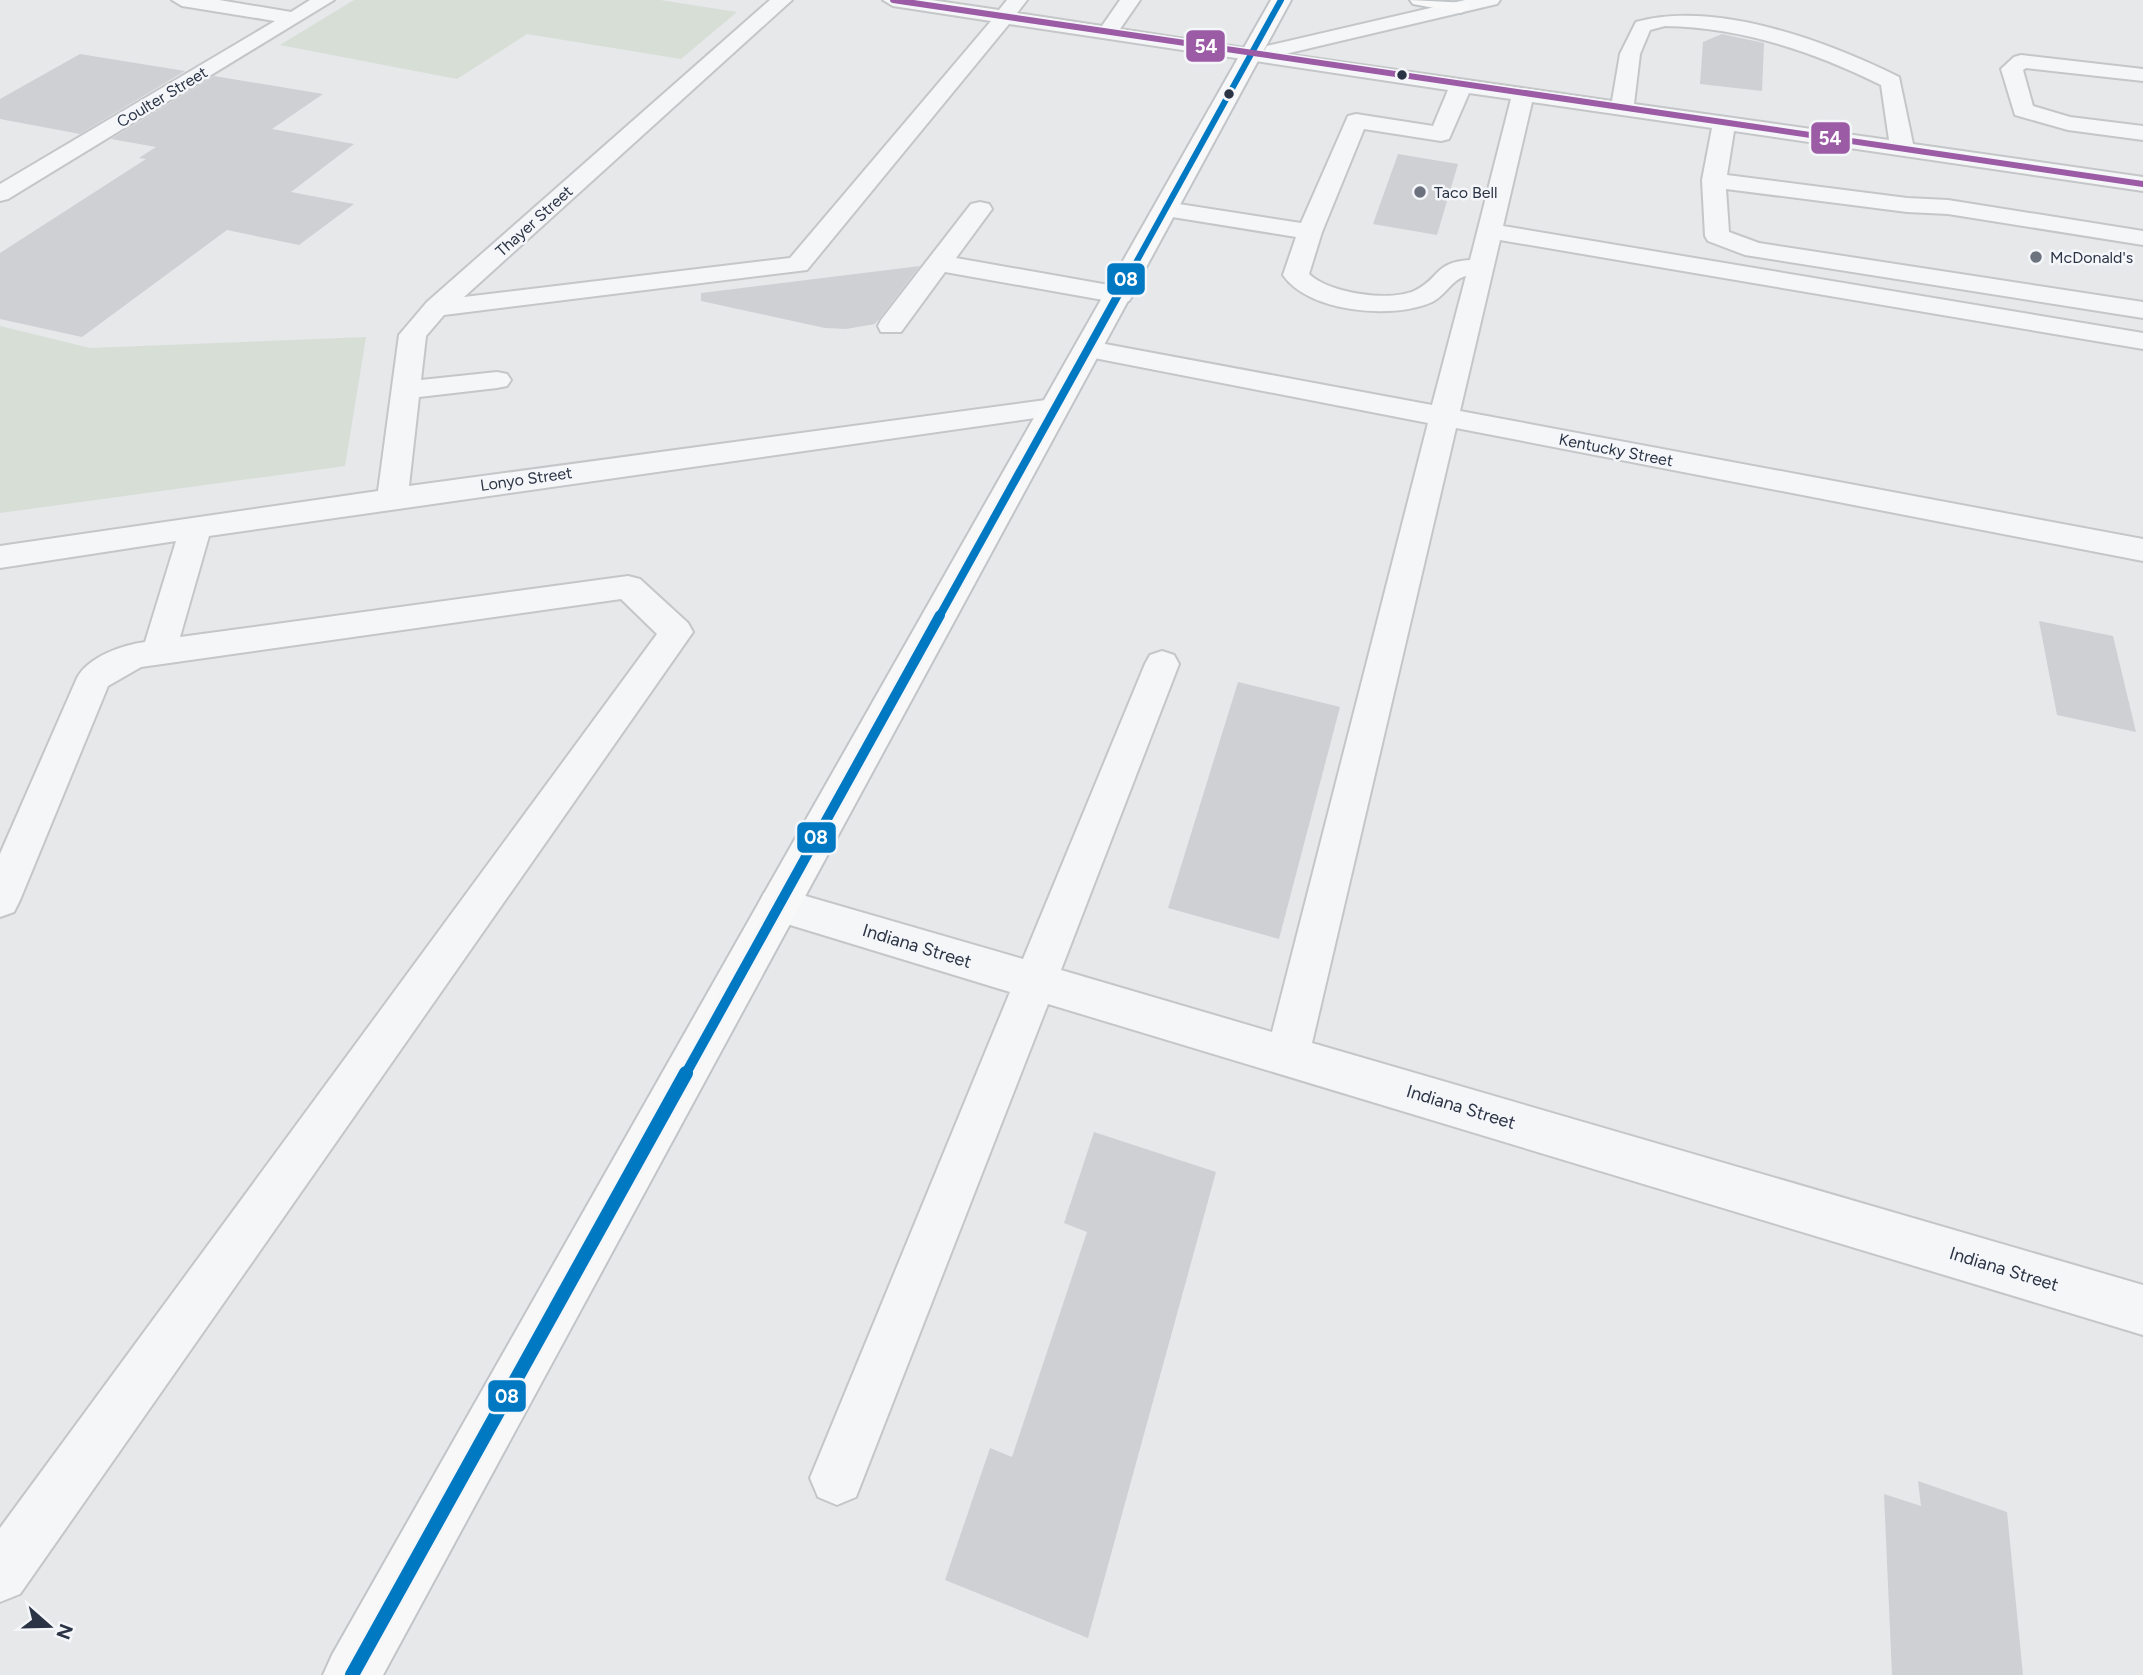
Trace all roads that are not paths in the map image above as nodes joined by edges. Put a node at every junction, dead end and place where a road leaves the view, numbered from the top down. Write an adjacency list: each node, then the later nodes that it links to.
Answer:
1 (182, 0): 13 (street)
2 (324, 0): 13 (street, Coulter Street)
3 (782, 0): 38 (street, Thayer Street)
4 (893, 0): 11 (street)
5 (1130, 0): 14 (street)
6 (1281, 0): 15 (main road)
7 (1420, 0): 10 (main road)
8 (1490, 0): 10 (street)
9 (1655, 0): 12 (street)
10 (1461, 7): 15 (street)
11 (1009, 8): 14 (street); 38 (street)
12 (1680, 14): 19 (street); 23 (street)
13 (294, 18): 26 (street, Coulter Street)
14 (1107, 33): 15 (street)
15 (1252, 55): 17 (street); 29 (main road)
16 (2143, 75): 21 (street)
17 (1461, 85): 18 (street); 31 (street)
18 (1522, 94): 19 (street); 30 (street)
19 (1622, 108): 20 (street)
20 (1724, 123): 23 (street); 25 (street)
21 (2102, 128): 22 (street); 24 (street)
22 (2143, 133)
23 (1902, 149): 24 (street)
24 (2122, 169)
25 (1714, 188): 27 (street); 37 (street); 39 (street)
26 (0, 194)
27 (1910, 206): 32 (street); 33 (street)
28 (980, 209): 34 (street)
29 (1166, 209): 31 (street); 36 (main road)
30 (1489, 231): 35 (street); 41 (street)
31 (1310, 232): 35 (street)
32 (2143, 237)
33 (2143, 245)
34 (939, 263): 36 (street); 40 (street)
35 (1480, 268): 46 (street)
36 (1119, 295): 42 (main road)
37 (2143, 300)
38 (436, 308): 44 (street, Thayer Street)
39 (2143, 310)
40 (891, 327)
41 (2143, 341)
42 (1089, 349): 45 (main road); 46 (street, Kentucky Street)
43 (497, 380): 44 (street)
44 (406, 390): 47 (street, Thayer Street)
45 (1053, 408): 47 (street, Lonyo Street); 54 (main road)
46 (1443, 417): 49 (street, Kentucky Street); 56 (street)
47 (392, 499): 48 (street, Lonyo Street)
48 (196, 528): 50 (street, Lonyo Street); 51 (street)
49 (2143, 550)
50 (0, 557)
51 (159, 652): 53 (street); 59 (street)
52 (1162, 664): 55 (street)
53 (0, 900)
54 (778, 905): 55 (street, Indiana Street); 60 (main road)
55 (1036, 981): 56 (street, Indiana Street); 58 (street)
56 (1287, 1056): 57 (street, Indiana Street)
57 (2143, 1310)
58 (836, 1478)
59 (0, 1574)
60 (352, 1675)

